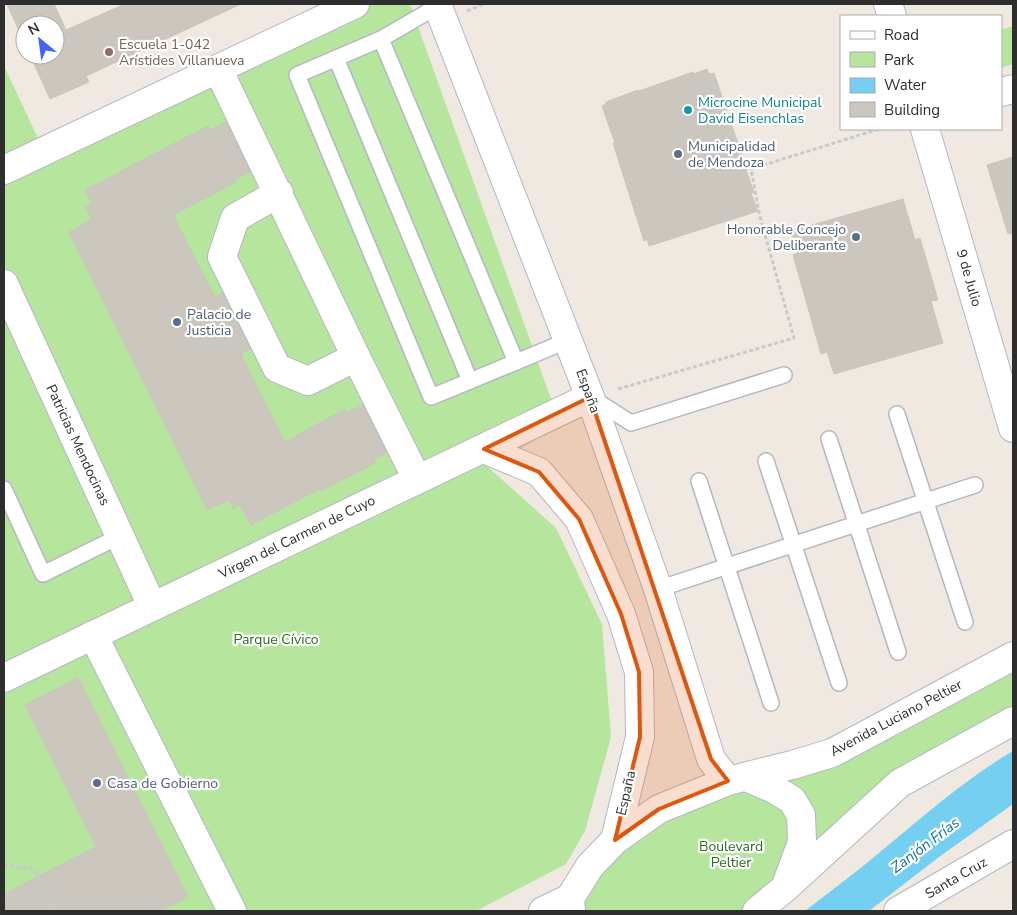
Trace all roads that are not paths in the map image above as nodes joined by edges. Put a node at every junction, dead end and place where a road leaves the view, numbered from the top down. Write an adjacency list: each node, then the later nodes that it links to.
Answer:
1 (355, 4): 5 (street)
2 (437, 5): 3 (lane); 10 (street, España)
3 (381, 39): 4 (lane); 12 (lane)
4 (336, 58): 14 (lane); 14 (lane)
5 (218, 68): 7 (street); 8 (street)
6 (926, 130): 17 (street, 9 de Julio)
7 (4, 170)
8 (279, 194): 11 (street); 11 (street)
9 (4, 284): 27 (street, Patricias Mendocinas)
10 (569, 340): 12 (lane); 15 (street, España)
11 (356, 357): 21 (street)
12 (516, 362): 14 (lane)
13 (784, 375): 15 (lane)
14 (470, 381)
15 (590, 397): 19 (street, Virgen del Carmen de Cuyo); 30 (street, España)
16 (897, 414): 25 (lane)
17 (1013, 428)
18 (829, 440): 26 (lane)
19 (484, 449): 21 (street, Virgen del Carmen de Cuyo); 41 (street, España)
20 (766, 461): 28 (lane)
21 (417, 479): 31 (street, Virgen del Carmen de Cuyo)
22 (699, 481): 29 (lane)
23 (976, 485): 25 (lane)
24 (4, 489): 27 (lane)
25 (926, 501): 26 (lane); 32 (lane)
26 (857, 524): 28 (lane); 34 (lane)
27 (120, 536): 31 (street, Patricias Mendocinas)
28 (794, 545): 29 (lane); 37 (lane)
29 (727, 567): 30 (lane); 38 (lane)
30 (658, 589): 40 (street, España)
31 (152, 606): 33 (street, Virgen del Carmen de Cuyo)
32 (965, 622)
33 (94, 634): 36 (street, Virgen del Carmen de Cuyo); 45 (street)
34 (898, 652)
35 (1013, 656): 40 (street, Avenida Luciano Peltier)
36 (4, 678)
37 (839, 683)
38 (772, 703)
39 (1013, 721): 43 (street)
40 (737, 779): 41 (street, Avenida Luciano Peltier); 43 (street)
41 (615, 840): 44 (street, Avenida Luciano Peltier)
42 (1013, 844): 48 (street, Santa Cruz)
43 (785, 888): 47 (street)
44 (571, 904): 46 (street)
45 (232, 911)
46 (543, 911)
47 (758, 911)
48 (898, 911)

